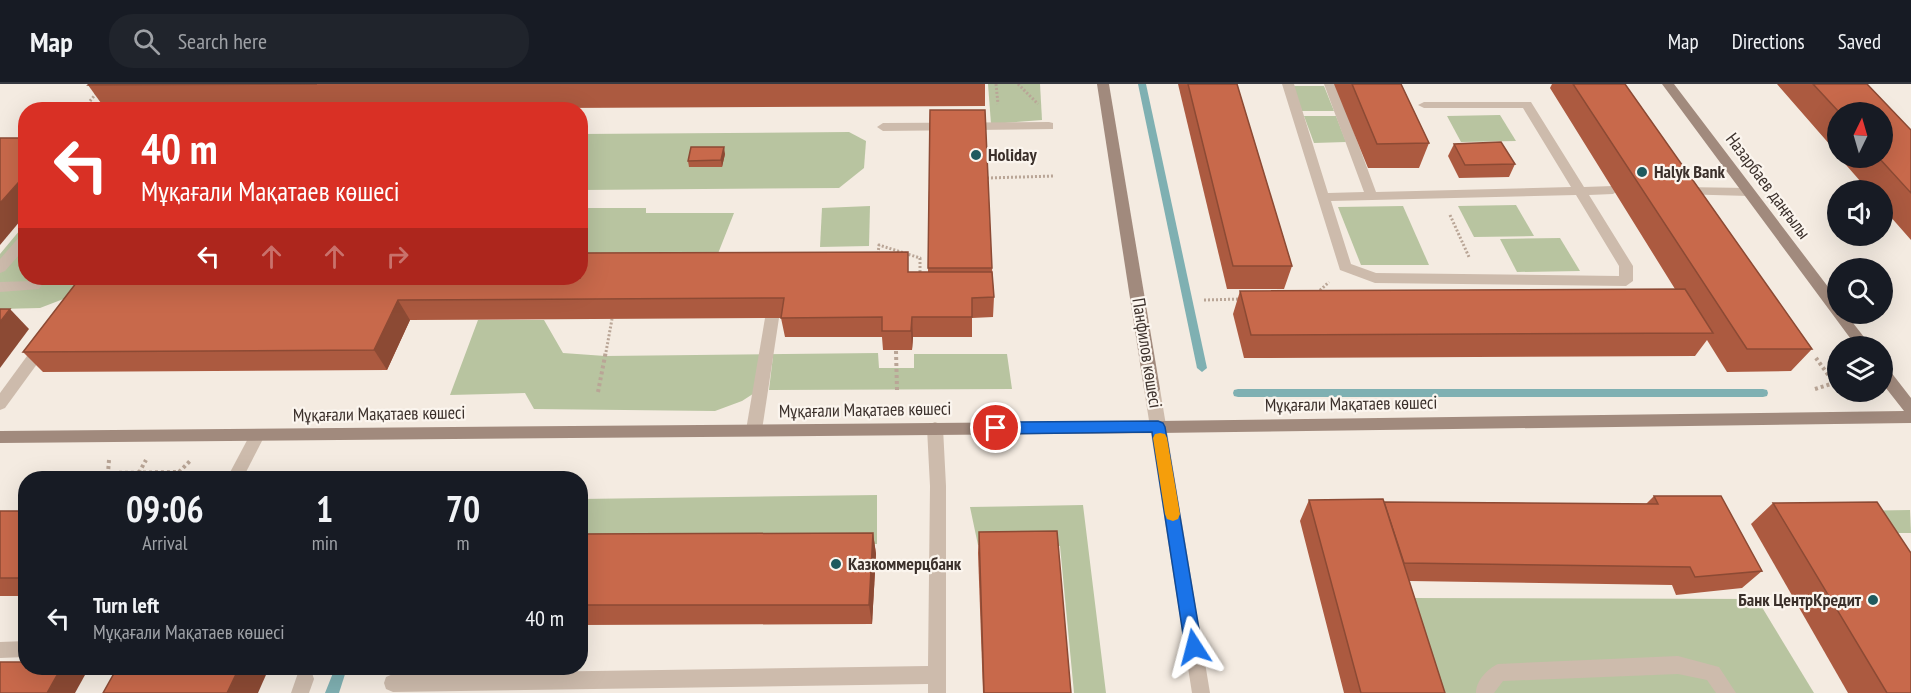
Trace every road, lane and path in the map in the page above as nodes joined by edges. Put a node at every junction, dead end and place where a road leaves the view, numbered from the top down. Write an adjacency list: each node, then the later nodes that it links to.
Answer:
1 (104, 84): 7 (path)
2 (1018, 84): 9 (path)
3 (1103, 84): 42 (main road, Панфилов көшесі)
4 (1288, 84): 20 (street)
5 (1330, 84): 19 (street)
6 (1668, 84): 17 (main road, Назарбаев даңғылы)
7 (90, 101)
8 (1424, 105): 14 (street)
9 (1041, 108)
10 (1049, 126): 11 (street)
11 (883, 127)
12 (1055, 176): 13 (path)
13 (987, 177)
14 (1580, 189): 15 (street); 18 (street); 25 (street)
15 (1613, 190)
16 (1669, 191): 17 (street)
17 (1749, 192): 30 (main road, Назарбаев даңғылы)
18 (1440, 193): 19 (street); 25 (path)
19 (1371, 195): 20 (street)
20 (1322, 196): 23 (street)
21 (18, 247): 24 (street)
22 (878, 263): 26 (path)
23 (1345, 267): 25 (street); 29 (path)
24 (0, 268)
25 (1480, 279)
26 (920, 280)
27 (34, 286): 28 (street)
28 (0, 287)
29 (1312, 297)
30 (1827, 297)
31 (1247, 299): 32 (path)
32 (1204, 300)
33 (772, 318): 50 (street)
34 (612, 319): 44 (path)
35 (1847, 324): 37 (main road, Назарбаев даңғылы)
36 (51, 334): 45 (street)
37 (1856, 336)
38 (896, 350): 43 (path)
39 (1816, 358): 41 (path)
40 (1893, 385): 46 (main road)
41 (1815, 388)
42 (1152, 389): 48 (street, Панфилов көшесі)
43 (897, 390)
44 (598, 393)
45 (0, 404)
46 (1911, 409)
47 (1911, 417): 48 (main road, Мұқағали Мақатаев көшесі)
48 (1158, 427): 49 (main road, Мұқағали Мақатаев көшесі); 60 (street, Панфилов көшесі)
49 (935, 428): 50 (main road, Мұқағали Мақатаев көшесі); 59 (street)
50 (754, 430): 51 (main road, Мұқағали Мақатаев көшесі)
51 (257, 435): 52 (main road, Мұқағали Мақатаев көшесі); 55 (street)
52 (0, 437)
53 (149, 454): 54 (path)
54 (140, 471)
55 (239, 471)
56 (18, 649): 57 (street)
57 (0, 650)
58 (393, 683): 59 (street)
59 (937, 684)
60 (1201, 693)
61 (1485, 693): 62 (street)
62 (1727, 693)

